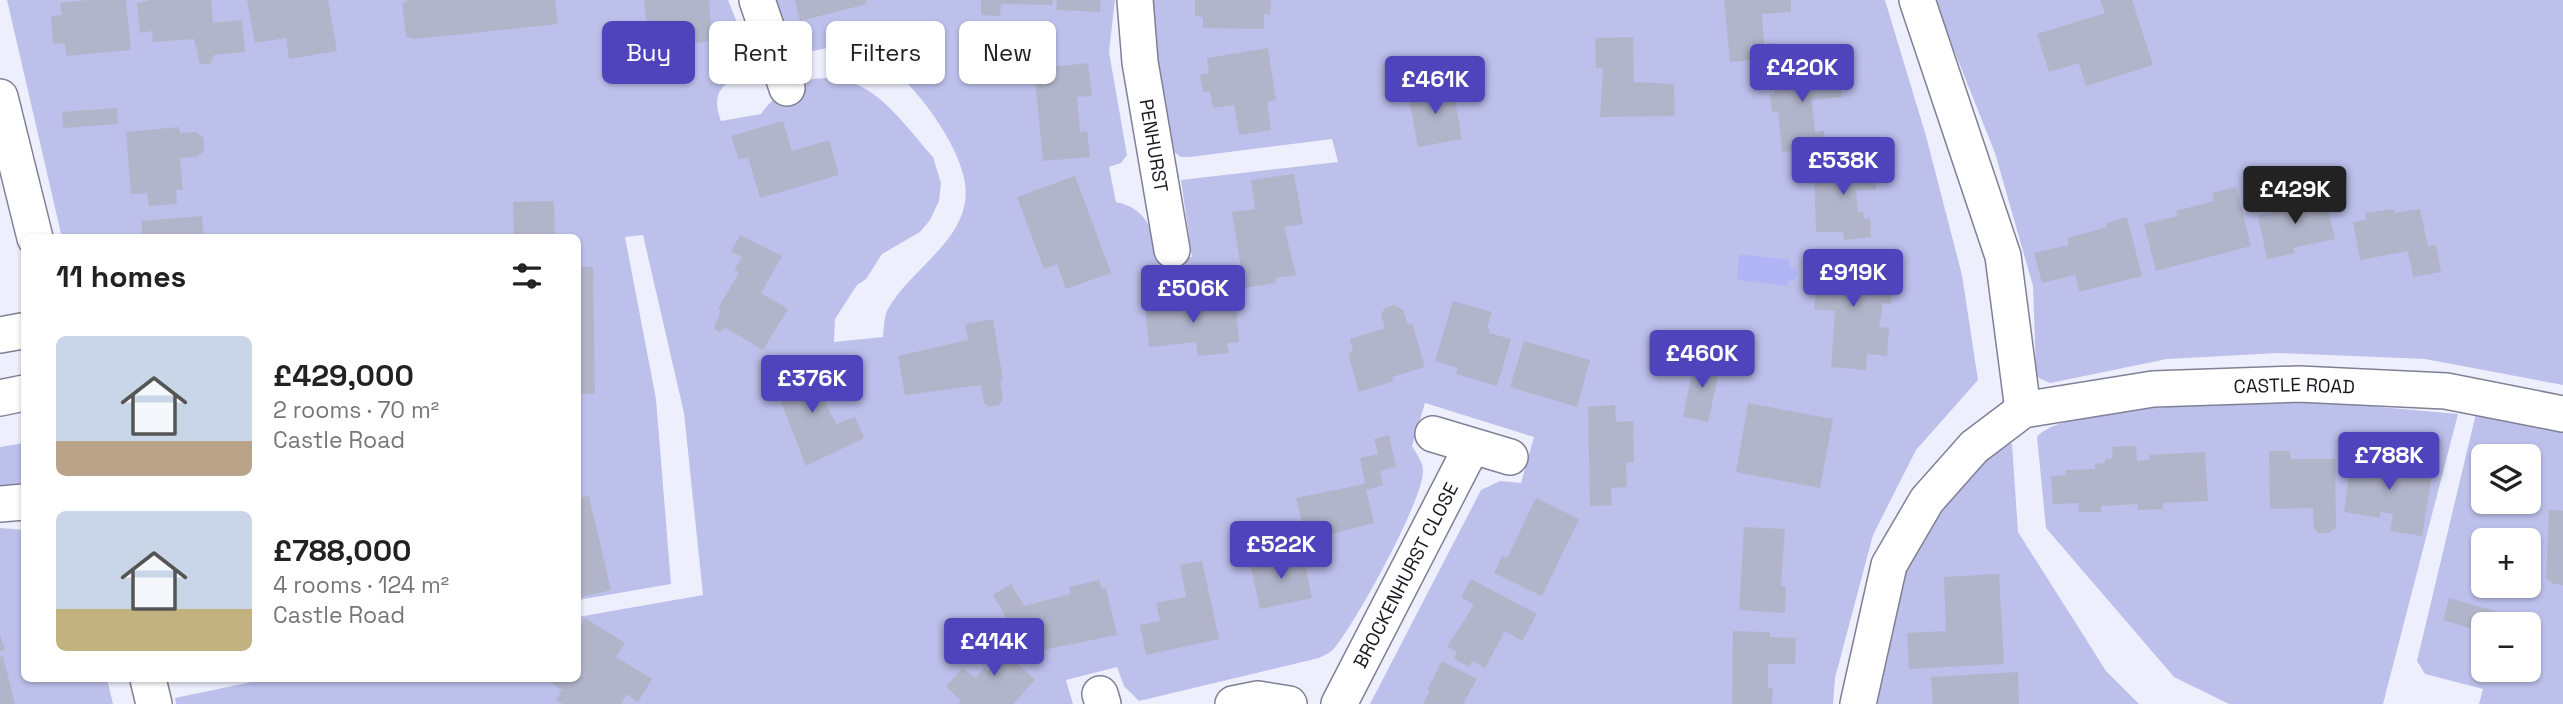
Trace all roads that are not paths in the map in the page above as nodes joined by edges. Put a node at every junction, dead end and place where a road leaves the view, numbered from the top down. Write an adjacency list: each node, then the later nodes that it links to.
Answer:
1 (757, 0): 4 (street)
2 (1135, 0): 7 (street, PENHURST)
3 (1917, 0): 10 (street)
4 (787, 88)
5 (0, 97): 6 (street)
6 (34, 234)
7 (1172, 250)
8 (21, 393): 9 (street)
9 (0, 396)
10 (2023, 410): 11 (street, CASTLE ROAD); 22 (street, CASTLE ROAD)
11 (2563, 414)
12 (1433, 434): 13 (street)
13 (1472, 446): 14 (street); 21 (street, BROCKENHURST CLOSE)
14 (1510, 457)
15 (21, 502): 16 (street)
16 (0, 503)
17 (149, 682): 18 (street)
18 (154, 704)
19 (1234, 704): 20 (street)
20 (1289, 704)
21 (1339, 704)
22 (1858, 704)

